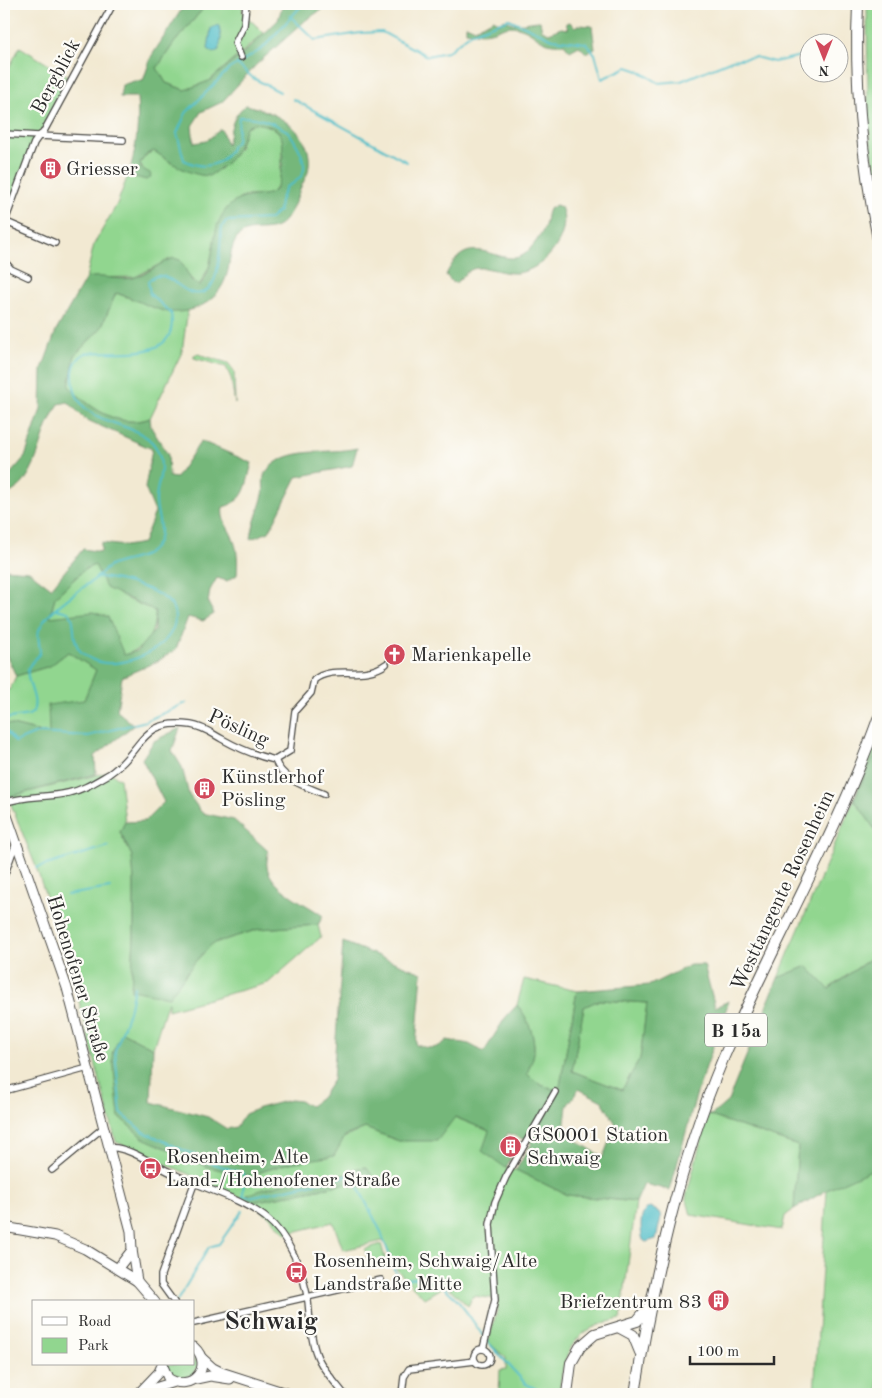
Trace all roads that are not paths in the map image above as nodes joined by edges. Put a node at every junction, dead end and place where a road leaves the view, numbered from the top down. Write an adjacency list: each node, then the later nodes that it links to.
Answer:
1 (113, 4): 6 (street, Bergblick)
2 (246, 4): 4 (street)
3 (858, 4): 9 (highway)
4 (242, 57)
5 (4, 134): 6 (street, Bergblick)
6 (39, 136): 7 (street, Bergblick); 8 (street, Bergblick)
7 (123, 140)
8 (4, 221): 10 (street, Bergblick)
9 (878, 239)
10 (55, 243)
11 (4, 261): 12 (street)
12 (28, 277)
13 (386, 664): 15 (street, Pösling)
14 (878, 719): 36 (highway, Westtangente Rosenheim / B 15a)
15 (274, 760): 16 (street, Pösling); 17 (street, Pösling)
16 (324, 794)
17 (4, 803)
18 (4, 807): 19 (main road, Hohenofener Straße)
19 (16, 841): 20 (street); 21 (main road, Hohenofener Straße)
20 (4, 876)
21 (88, 1068): 22 (street); 24 (main road, Hohenofener Straße)
22 (4, 1091)
23 (555, 1092): 40 (street)
24 (104, 1127): 25 (main road, Hohenofener Straße); 26 (street)
25 (110, 1148): 27 (street); 29 (main road, Hohenofener Straße)
26 (52, 1170)
27 (194, 1184): 33 (street); 35 (street)
28 (4, 1227): 30 (main road)
29 (132, 1250): 30 (main road); 32 (main road, Hohenofener Straße)
30 (118, 1268): 32 (main road)
31 (381, 1280): 33 (street)
32 (137, 1281): 34 (main road)
33 (307, 1298): 37 (street); 51 (street)
34 (153, 1300)
35 (173, 1300)
36 (652, 1303): 38 (highway); 41 (highway, Westtangente Rosenheim / B 15a)
37 (195, 1323)
38 (620, 1328): 41 (highway); 53 (highway)
39 (195, 1348): 42 (main road)
40 (483, 1350): 43 (street); 43 (street)
41 (641, 1356): 54 (highway, Westtangente Rosenheim / B 15a)
42 (202, 1358): 46 (main road); 48 (main road)
43 (475, 1361): 52 (street)
44 (162, 1366): 47 (main road)
45 (162, 1366): 49 (main road)
46 (195, 1379): 47 (main road); 48 (main road)
47 (174, 1382): 49 (main road)
48 (247, 1382): 50 (main road)
49 (139, 1394)
50 (289, 1394)
51 (344, 1394)
52 (402, 1394)
53 (567, 1394)
54 (635, 1394)

